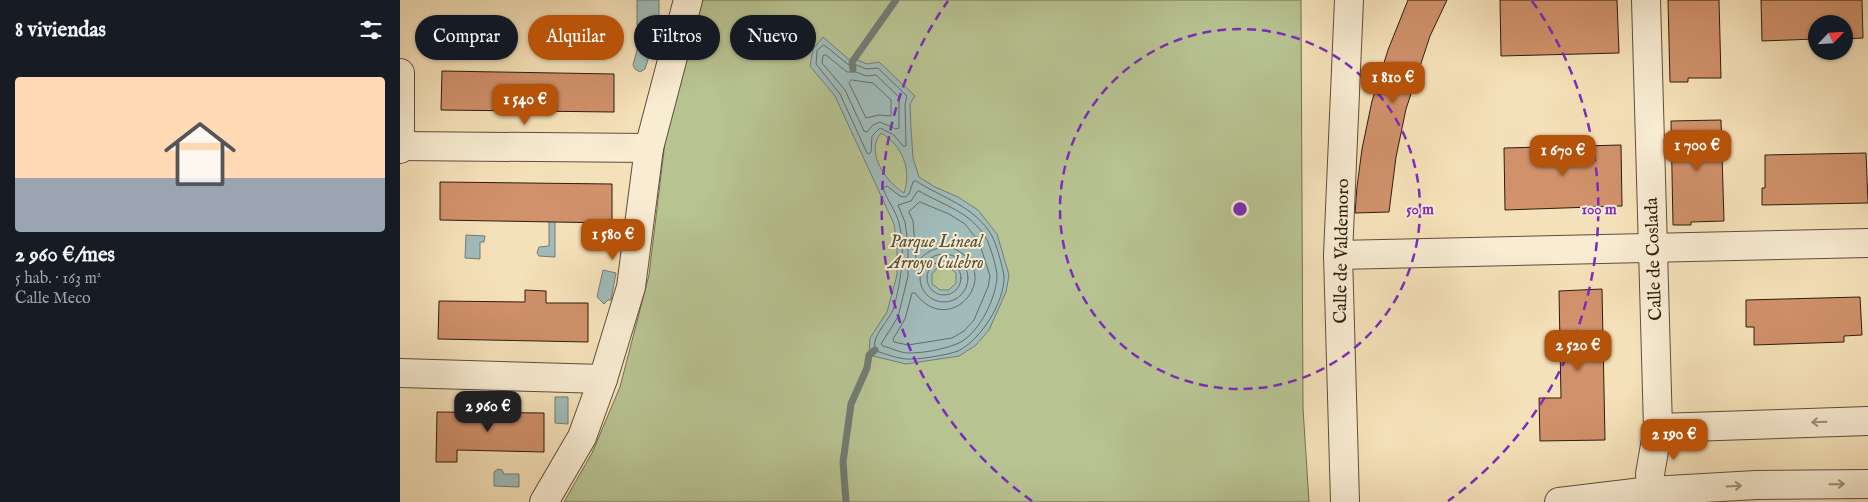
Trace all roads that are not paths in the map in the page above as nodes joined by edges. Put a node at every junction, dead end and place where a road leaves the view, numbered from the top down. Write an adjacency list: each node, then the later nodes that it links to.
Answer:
1 (688, 0): 6 (street)
2 (1349, 0): 9 (street, Calle de Valdemoro)
3 (1646, 0): 8 (street, Calle de Coslada)
4 (400, 73): 5 (street)
5 (400, 147): 6 (street)
6 (649, 148): 11 (street)
7 (1868, 243): 8 (street)
8 (1653, 248): 9 (street); 13 (street, Calle de Coslada)
9 (1338, 255): 17 (street, Calle de Valdemoro)
10 (400, 373): 11 (street)
11 (603, 379): 16 (street)
12 (1868, 421): 13 (street, one-way to 13)
13 (1658, 428): 15 (street, Calle de Coslada)
14 (1868, 484): 15 (street, one-way to 14)
15 (1651, 491): 18 (street)
16 (544, 501)
17 (1345, 502)
18 (1559, 502)

